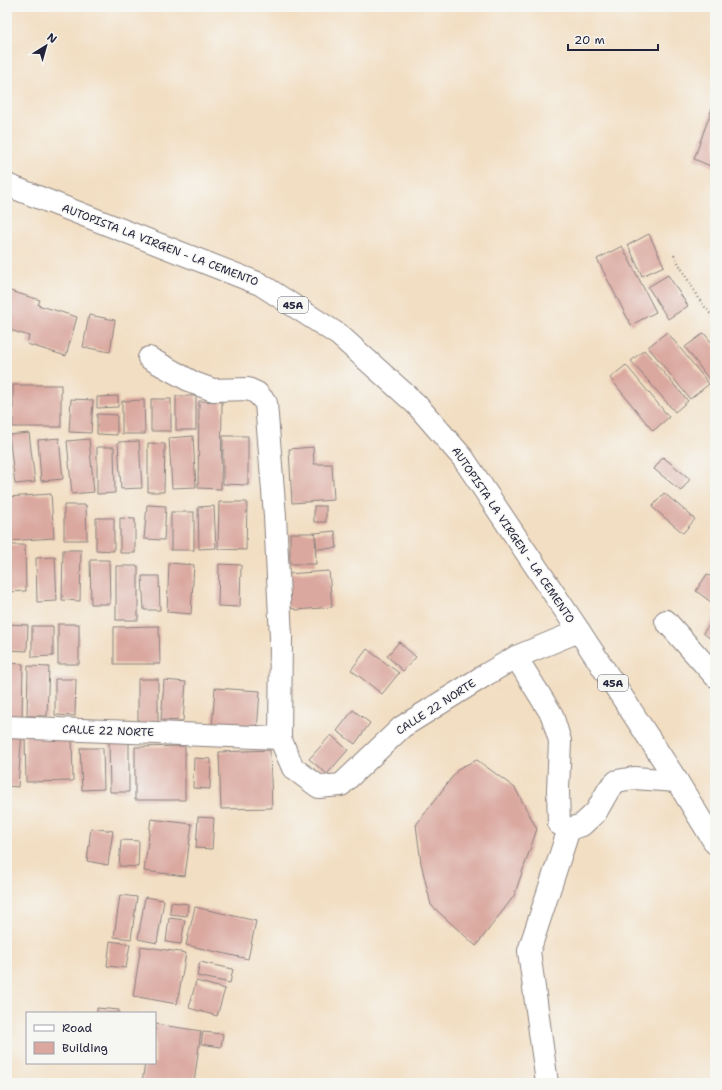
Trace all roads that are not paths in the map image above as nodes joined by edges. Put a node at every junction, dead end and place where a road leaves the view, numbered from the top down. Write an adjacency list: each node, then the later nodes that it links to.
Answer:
1 (7, 185): 4 (street, AUTOPISTA LA VIRGEN - LA CEMENTO / 45A)
2 (149, 358): 8 (street, CALLE 22 NORTE)
3 (666, 621): 6 (street)
4 (579, 631): 5 (street, CALLE 22 NORTE); 9 (street, AUTOPISTA LA VIRGEN - LA CEMENTO / 45A)
5 (516, 657): 8 (street, CALLE 22 NORTE); 10 (street)
6 (715, 676)
7 (7, 727): 8 (street, CALLE 22 NORTE)
8 (280, 738)
9 (677, 782): 10 (street); 11 (street, AUTOPISTA LA VIRGEN - LA CEMENTO / 45A)
10 (569, 829): 12 (street)
11 (715, 843)
12 (547, 1083)

